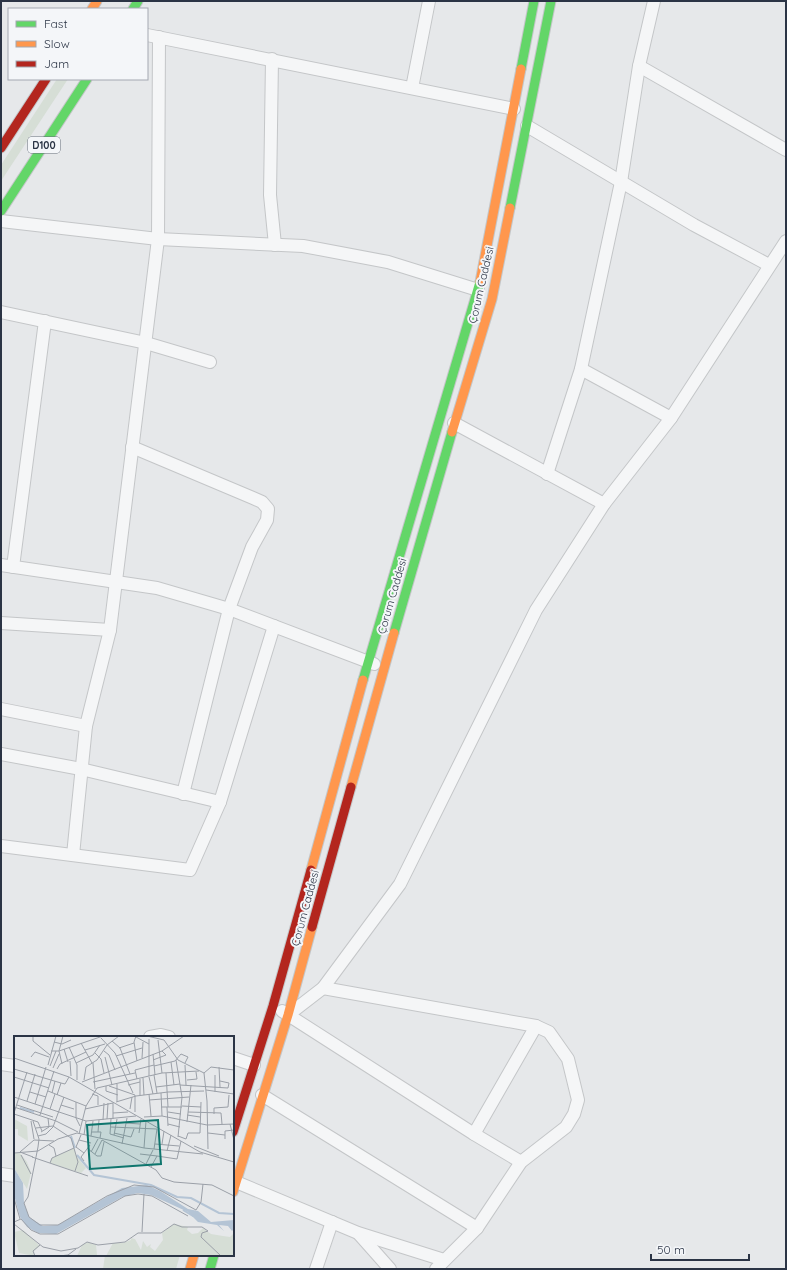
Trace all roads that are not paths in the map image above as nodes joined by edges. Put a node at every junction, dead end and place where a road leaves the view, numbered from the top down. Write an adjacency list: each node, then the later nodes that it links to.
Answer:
1 (429, 1): 10 (street)
2 (534, 1): 11 (main road, Çorum Caddesi)
3 (551, 1): 12 (main road, Çorum Caddesi)
4 (654, 1): 7 (street)
5 (153, 36): 6 (street); 18 (street)
6 (272, 59): 10 (street); 20 (street)
7 (639, 66): 14 (street); 15 (street)
8 (45, 80): 13 (main road)
9 (86, 80): 16 (main road, D100)
10 (412, 88): 11 (street)
11 (514, 109): 22 (main road, Çorum Caddesi)
12 (527, 126): 15 (street); 29 (main road, Çorum Caddesi)
13 (1, 148)
14 (786, 150)
15 (621, 182): 21 (street); 27 (street)
16 (1, 211)
17 (1, 221): 18 (street)
18 (158, 239): 20 (street); 25 (street)
19 (786, 241): 21 (street)
20 (275, 245): 22 (street)
21 (770, 265): 28 (street)
22 (478, 290): 40 (main road, Çorum Caddesi)
23 (1, 312): 24 (street)
24 (45, 321): 25 (street); 34 (street)
25 (146, 343): 26 (street); 30 (street)
26 (210, 362)
27 (581, 368): 28 (street); 31 (street)
28 (671, 418): 32 (street)
29 (454, 423): 31 (street); 41 (main road, Çorum Caddesi)
30 (132, 448): 35 (street); 36 (street)
31 (547, 474): 32 (street)
32 (604, 504): 50 (street)
33 (1, 566): 34 (street)
34 (13, 567): 35 (street)
35 (116, 582): 36 (street); 39 (street)
36 (229, 608): 38 (street); 46 (street)
37 (1, 623): 39 (street)
38 (274, 626): 40 (street); 47 (street)
39 (110, 630): 43 (street)
40 (368, 662): 41 (street); 51 (main road, Çorum Caddesi)
41 (384, 667): 52 (main road, Çorum Caddesi)
42 (1, 709): 43 (street)
43 (86, 726): 45 (street)
44 (1, 754): 45 (street)
45 (81, 769): 46 (street); 49 (street)
46 (183, 794): 47 (street)
47 (220, 802): 49 (street)
48 (1, 846): 49 (street)
49 (73, 854)
50 (323, 988): 52 (street); 53 (street)
51 (273, 1006): 52 (street); 58 (main road, Çorum Caddesi)
52 (288, 1015): 60 (main road, Çorum Caddesi); 62 (street)
53 (536, 1026): 62 (street); 63 (street)
54 (156, 1036): 55 (street)
55 (166, 1036)
56 (234, 1058): 58 (street)
57 (1, 1064): 59 (street)
58 (254, 1065): 61 (main road, Çorum Caddesi)
59 (14, 1066)
60 (262, 1095): 66 (main road, Çorum Caddesi); 68 (street)
61 (234, 1129)
62 (474, 1134): 63 (street)
63 (521, 1162): 68 (street)
64 (1, 1174): 65 (street)
65 (14, 1176)
66 (235, 1187): 67 (street)
67 (332, 1222): 69 (street); 75 (street)
68 (477, 1228): 72 (street)
69 (358, 1233): 72 (street); 76 (street)
70 (194, 1256): 73 (main road)
71 (214, 1256): 74 (main road)
72 (444, 1260): 77 (street)
73 (190, 1269)
74 (210, 1269)
75 (316, 1269)
76 (390, 1269)
77 (436, 1269)

